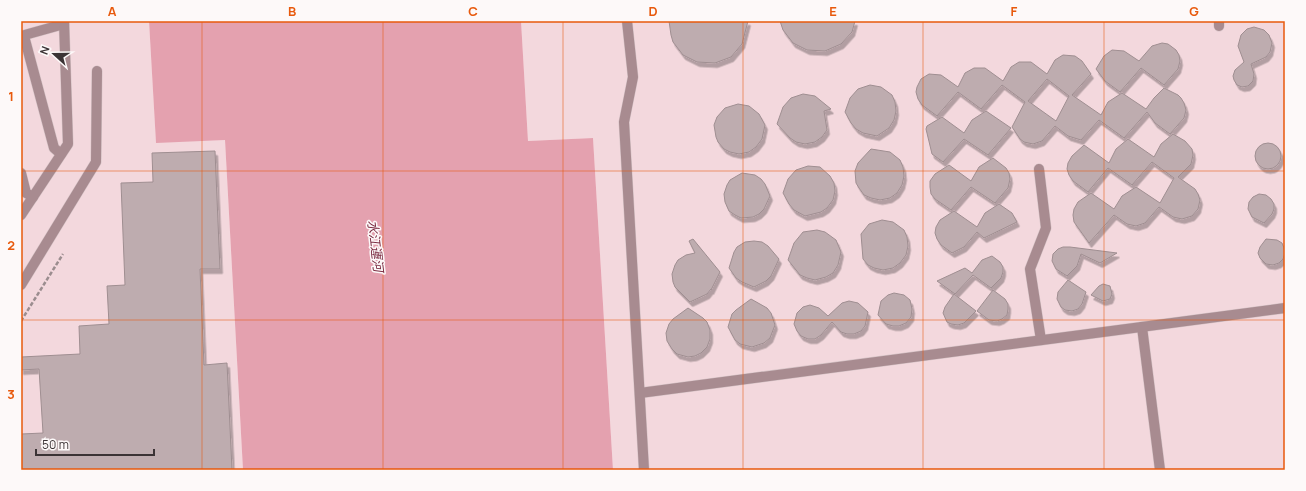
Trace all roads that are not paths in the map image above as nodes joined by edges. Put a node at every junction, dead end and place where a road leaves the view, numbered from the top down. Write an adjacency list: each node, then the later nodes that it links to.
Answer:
1 (627, 21): 14 (street)
2 (64, 22): 3 (street); 5 (street)
3 (23, 36): 5 (street)
4 (97, 71): 10 (street)
5 (61, 154): 8 (street)
6 (1039, 169): 13 (street)
7 (21, 173): 8 (street)
8 (33, 197): 9 (street)
9 (21, 215)
10 (21, 285)
11 (1285, 308): 12 (street)
12 (1142, 327): 13 (street); 16 (street)
13 (1041, 340): 14 (street)
14 (640, 393): 15 (street)
15 (644, 470)
16 (1160, 470)

